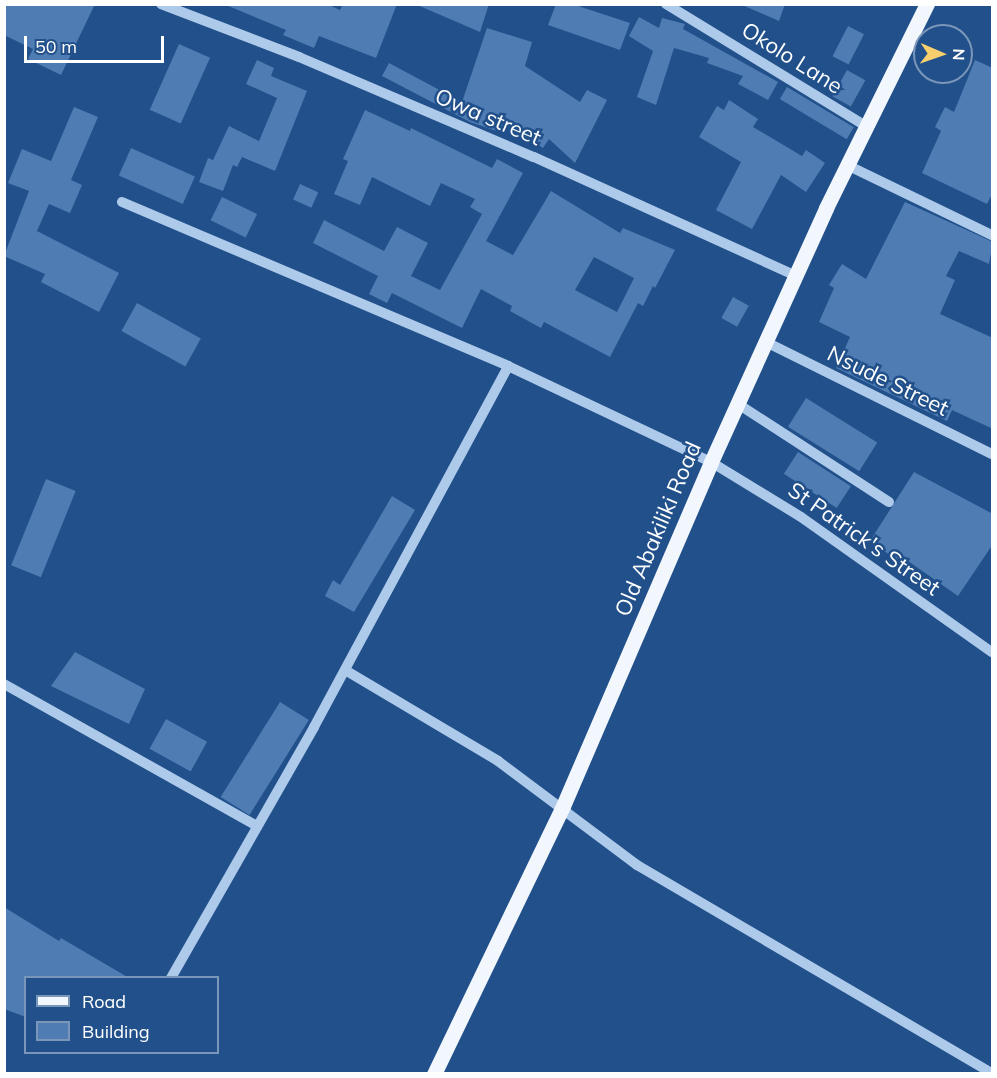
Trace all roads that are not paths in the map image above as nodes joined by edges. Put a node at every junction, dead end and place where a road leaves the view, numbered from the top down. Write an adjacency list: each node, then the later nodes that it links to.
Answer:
1 (161, 4): 8 (street, Owa street)
2 (666, 4): 4 (street, Okolo Lane)
3 (927, 4): 4 (main road, Old Abakiliki Road)
4 (866, 126): 5 (main road, Old Abakiliki Road)
5 (849, 166): 7 (street); 8 (main road, Old Abakiliki Road)
6 (123, 202): 10 (street, St Patrick's Street)
7 (993, 235)
8 (796, 276): 9 (main road, Old Abakiliki Road)
9 (766, 342): 11 (main road, Old Abakiliki Road); 12 (street, Nsude Street)
10 (508, 366): 13 (street, St Patrick's Street); 16 (street)
11 (738, 404): 13 (main road, Old Abakiliki Road); 14 (street)
12 (993, 454)
13 (711, 462): 15 (street, St Patrick's Street); 18 (main road, Old Abakiliki Road)
14 (889, 502)
15 (993, 652)
16 (345, 670): 18 (street); 19 (street)
17 (4, 684): 19 (street)
18 (563, 806): 21 (street); 22 (main road, Old Abakiliki Road)
19 (257, 826): 20 (street)
20 (172, 976)
21 (993, 1073)
22 (434, 1074)

